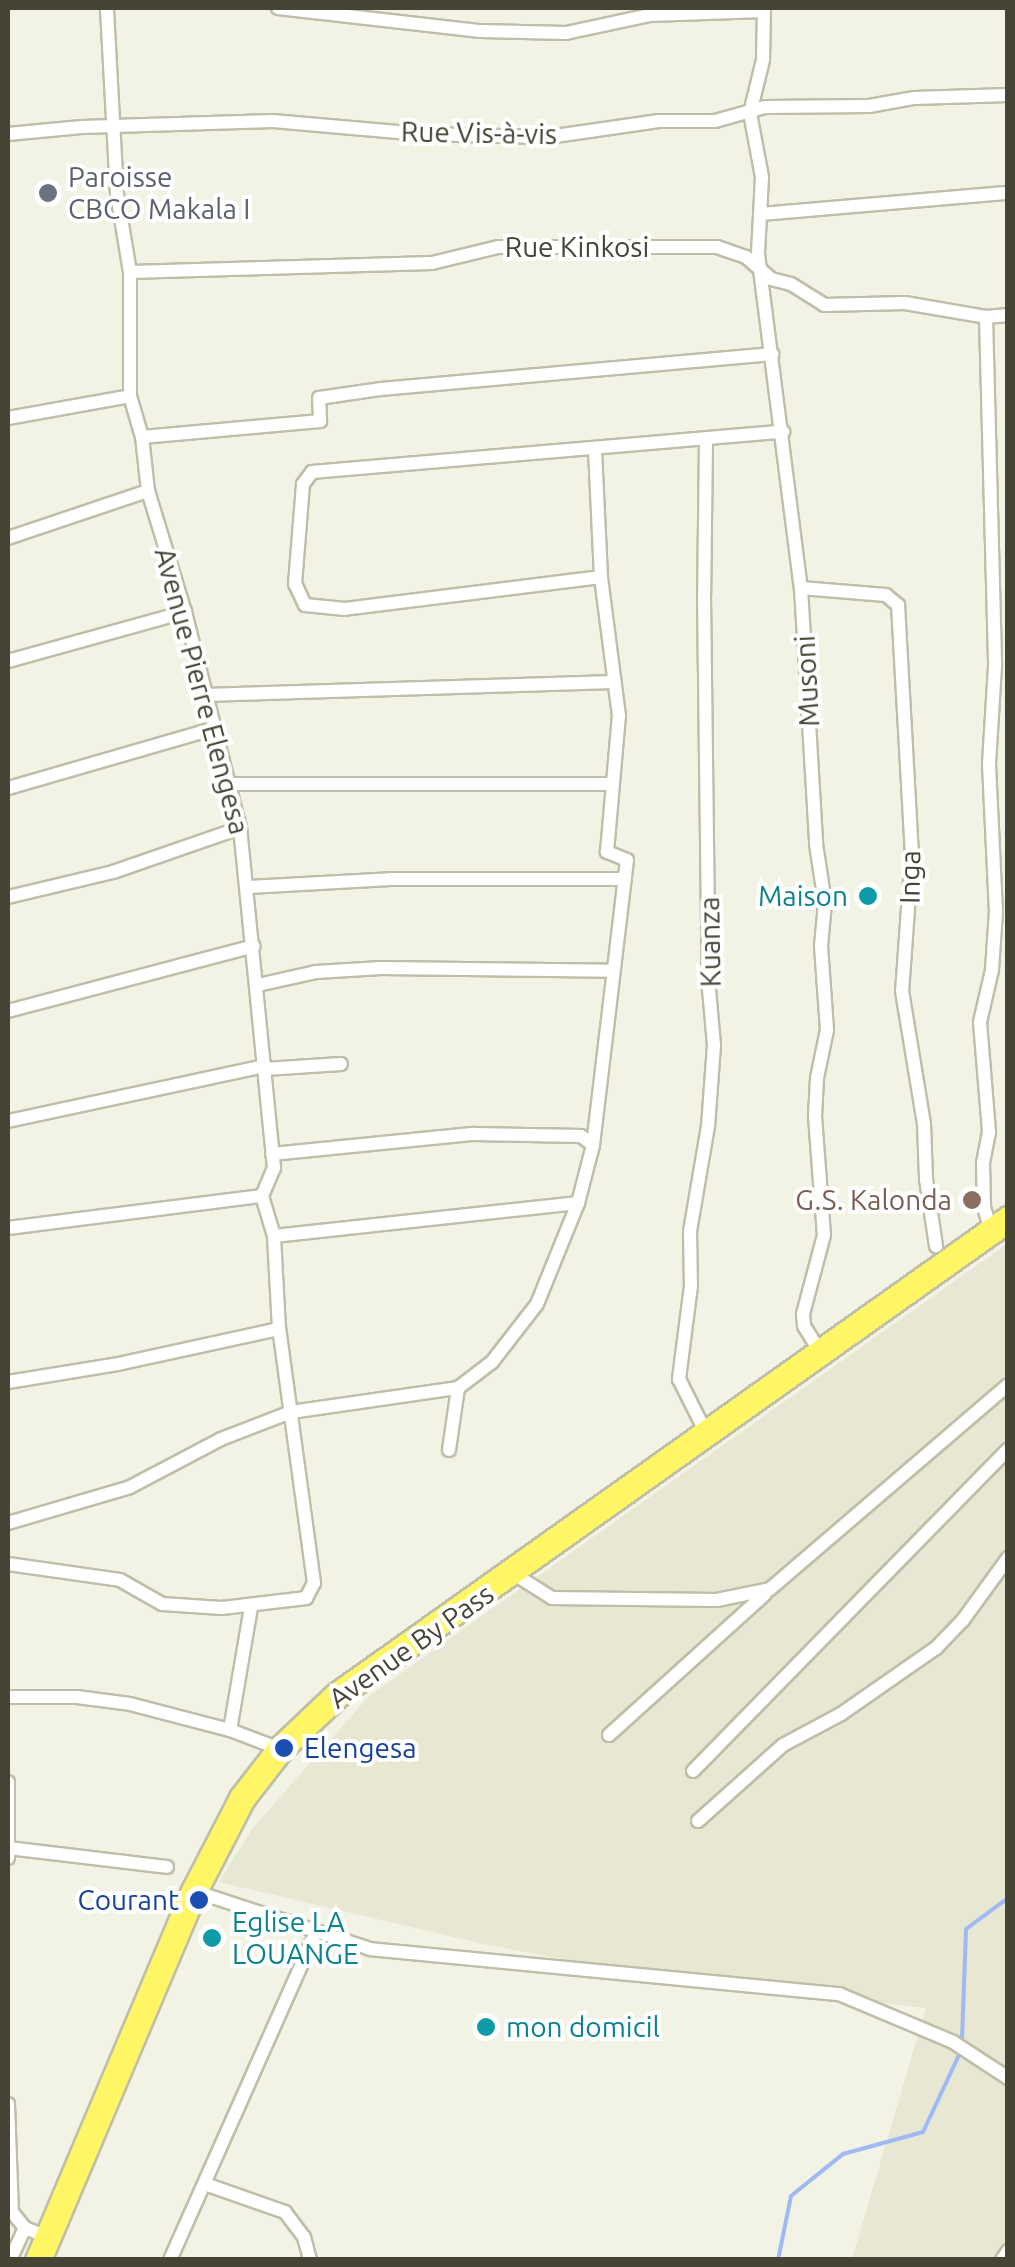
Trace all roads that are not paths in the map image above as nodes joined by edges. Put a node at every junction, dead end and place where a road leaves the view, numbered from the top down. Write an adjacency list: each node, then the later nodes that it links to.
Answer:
1 (107, 8): 6 (street, Avenue Pierre Elengesa)
2 (278, 8): 3 (street)
3 (764, 9): 5 (street, Musoni)
4 (1008, 95): 5 (street, Rue Vis-à-vis)
5 (750, 113): 6 (street, Rue Vis-à-vis); 9 (street, Musoni)
6 (111, 126): 7 (street, Rue Vis-à-vis); 11 (street, Avenue Pierre Elengesa)
7 (8, 134)
8 (1008, 193): 9 (street)
9 (761, 214): 10 (street, Musoni)
10 (759, 268): 11 (street, Rue Kinkosi); 13 (street, Rue Kinkosi); 14 (street, Musoni)
11 (130, 272): 15 (street, Avenue Pierre Elengesa)
12 (1008, 315): 13 (street, Rue Kinkosi)
13 (986, 317): 48 (street)
14 (772, 354): 17 (street, Musoni); 18 (street)
15 (130, 396): 16 (street); 18 (street, Avenue Pierre Elengesa)
16 (8, 418)
17 (783, 432): 19 (street); 24 (street, Musoni)
18 (142, 437): 21 (street, Avenue Pierre Elengesa)
19 (706, 442): 20 (street); 58 (street, Kuanza)
20 (595, 451): 23 (street); 23 (street)
21 (148, 490): 22 (street); 25 (street, Avenue Pierre Elengesa)
22 (8, 538)
23 (601, 576): 27 (street)
24 (801, 588): 51 (street, Inga); 53 (street, Musoni)
25 (185, 612): 26 (street); 28 (street, Avenue Pierre Elengesa)
26 (8, 661)
27 (615, 682): 28 (street); 31 (street)
28 (203, 695): 29 (street, Avenue Pierre Elengesa)
29 (213, 729): 30 (street, Avenue Pierre Elengesa); 32 (street)
30 (231, 784): 31 (street); 33 (street, Avenue Pierre Elengesa)
31 (612, 784): 34 (street)
32 (8, 788)
33 (240, 828): 35 (street, Avenue Pierre Elengesa); 36 (street)
34 (625, 879): 35 (street); 38 (street)
35 (249, 886): 37 (street, Avenue Pierre Elengesa)
36 (8, 897)
37 (254, 946): 39 (street, Avenue Pierre Elengesa); 40 (street)
38 (613, 971): 39 (street); 44 (street)
39 (258, 985): 42 (street, Avenue Pierre Elengesa)
40 (8, 1011)
41 (342, 1064): 42 (street)
42 (265, 1068): 43 (street); 45 (street, Avenue Pierre Elengesa)
43 (8, 1121)
44 (593, 1145): 45 (street); 47 (street)
45 (272, 1154): 46 (street, Avenue Pierre Elengesa)
46 (262, 1196): 49 (street); 50 (street)
47 (578, 1202): 50 (street); 56 (street)
48 (999, 1225): 53 (highway, Avenue By Pass)
49 (8, 1228)
50 (274, 1236): 52 (street)
51 (936, 1246)
52 (279, 1329): 54 (street); 57 (street)
53 (820, 1352): 58 (highway, Avenue By Pass)
54 (8, 1382)
55 (1008, 1385): 65 (street)
56 (458, 1388): 57 (street); 60 (street)
57 (291, 1412): 61 (street); 66 (street)
58 (706, 1434): 64 (highway, Avenue By Pass)
59 (1008, 1449): 71 (street)
60 (449, 1450)
61 (8, 1523)
62 (1008, 1558): 73 (street)
63 (8, 1564): 66 (street)
64 (514, 1574): 65 (street); 70 (highway, Avenue By Pass)
65 (770, 1589): 69 (street)
66 (251, 1607): 68 (street)
67 (8, 1696): 68 (street)
68 (230, 1730): 70 (street)
69 (609, 1735)
70 (280, 1749): 77 (highway, Avenue By Pass)
71 (693, 1772)
72 (8, 1782): 74 (street)
73 (698, 1821)
74 (8, 1848): 75 (street); 76 (street)
75 (8, 1858)
76 (166, 1868)
77 (194, 1891): 78 (street); 82 (highway, Avenue By Pass)
78 (315, 1934): 79 (street); 81 (street)
79 (1008, 2078)
80 (8, 2104): 82 (street)
81 (205, 2184): 85 (street); 86 (street)
82 (37, 2242): 84 (street)
83 (1008, 2251): 87 (street)
84 (10, 2260)
85 (170, 2260)
86 (310, 2260)
87 (1002, 2260)

